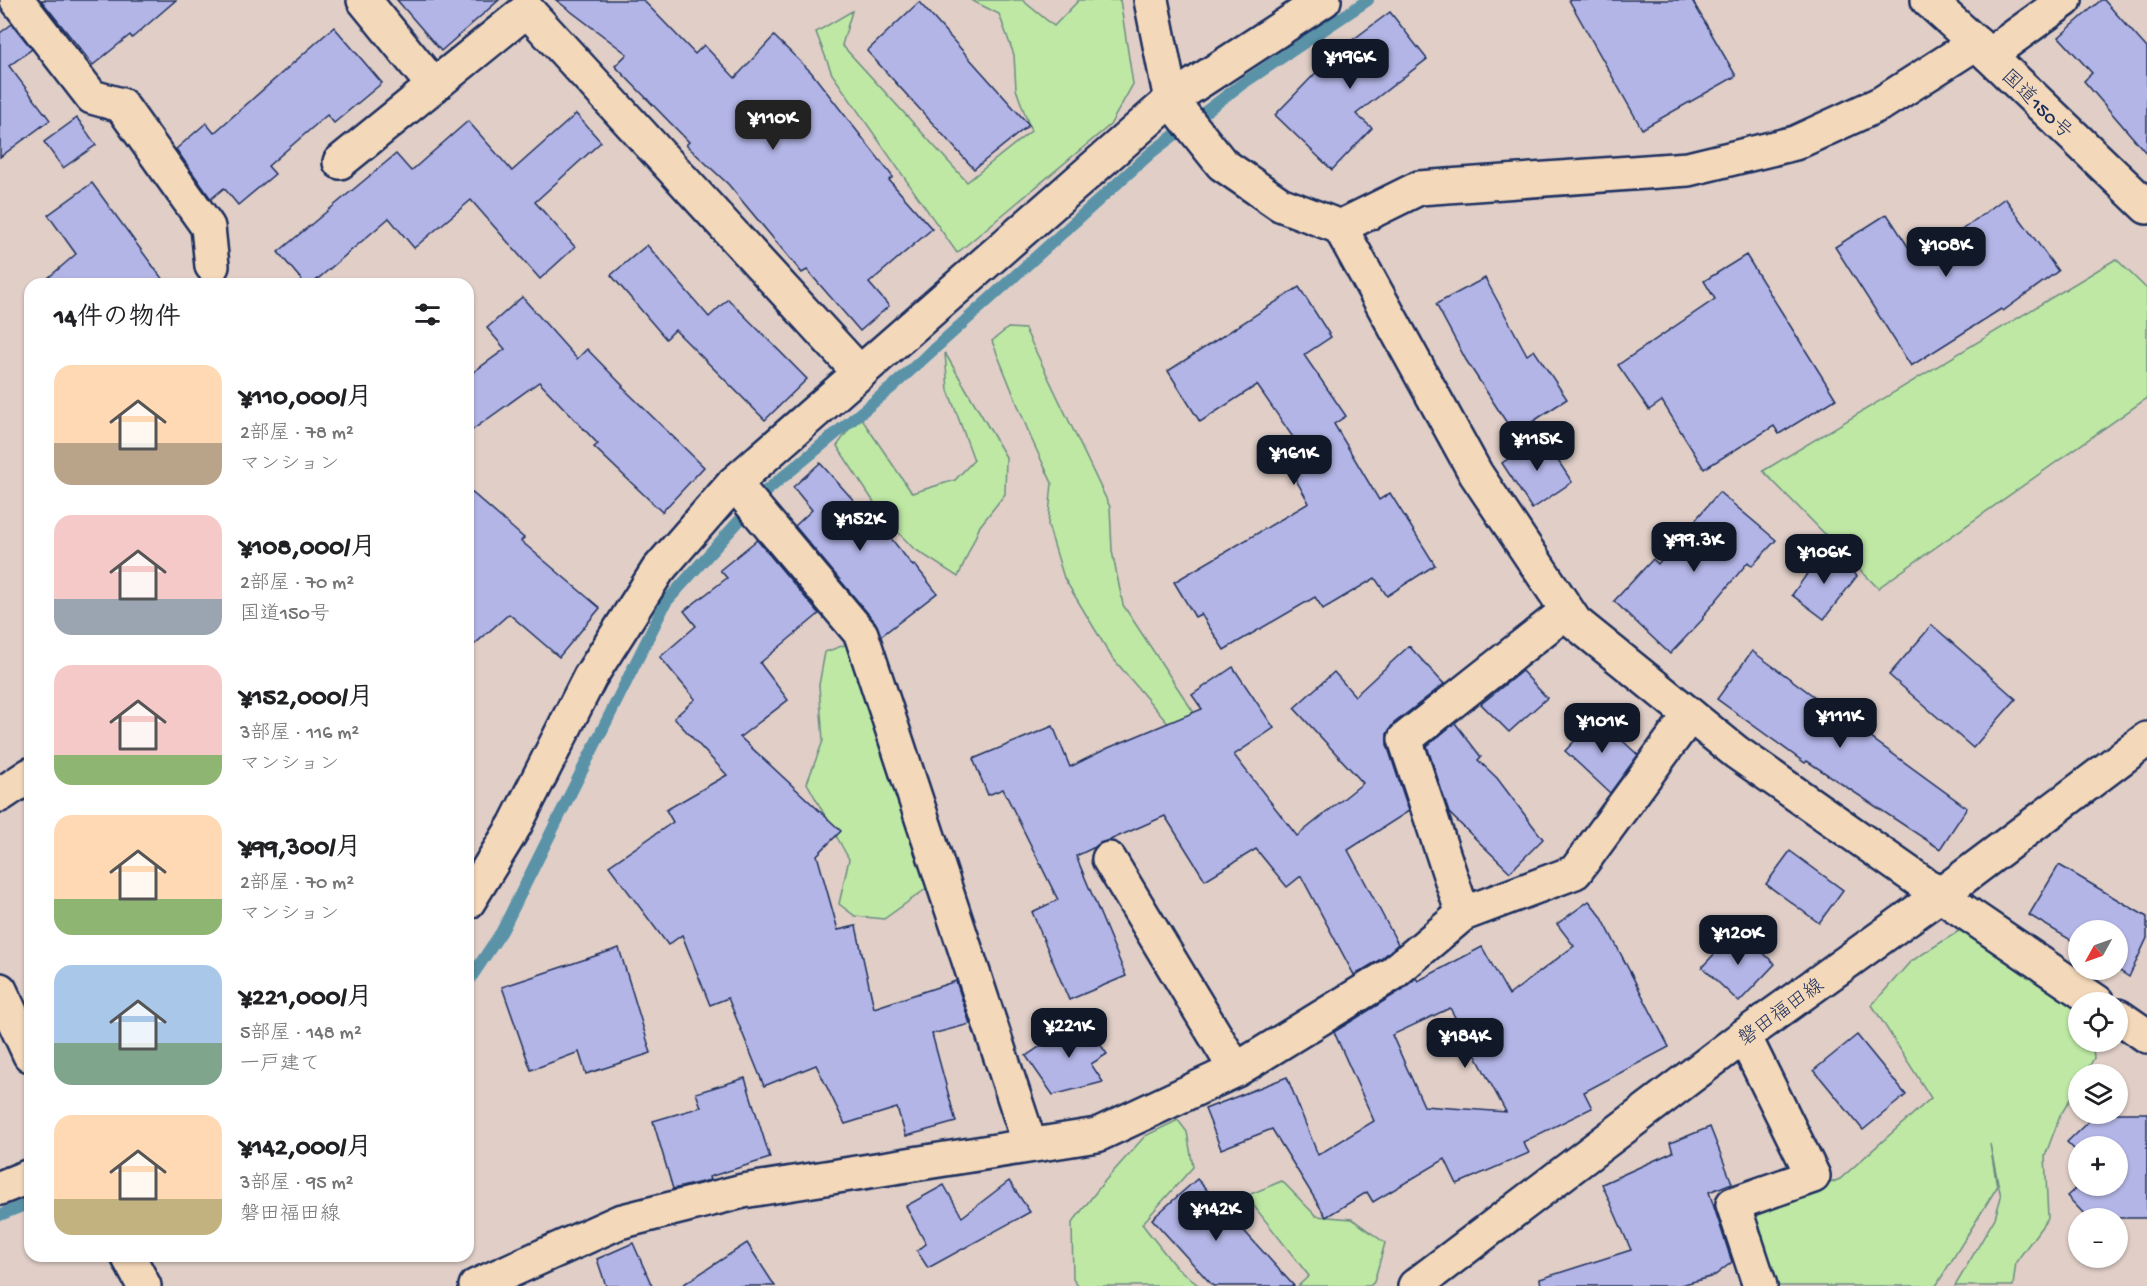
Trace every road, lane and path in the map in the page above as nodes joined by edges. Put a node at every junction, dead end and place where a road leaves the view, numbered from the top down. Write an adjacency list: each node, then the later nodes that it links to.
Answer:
1 (16, 0): 7 (main road); 14 (main road)
2 (364, 0): 9 (main road)
3 (1151, 0): 10 (main road)
4 (1324, 0): 10 (main road)
5 (1928, 0): 8 (main road, 国道150号)
6 (2065, 0): 8 (main road)
7 (0, 11)
8 (1982, 49): 12 (main road, 国道150号); 13 (main road)
9 (434, 86): 11 (main road); 15 (main road)
10 (1171, 100): 13 (main road); 15 (main road)
11 (340, 162)
12 (2147, 207)
13 (1340, 227): 17 (main road)
14 (212, 266)
15 (860, 373): 16 (main road)
16 (734, 483): 23 (main road); 33 (main road)
17 (1567, 611): 18 (main road); 25 (main road)
18 (1690, 715): 24 (main road); 25 (main road)
19 (2147, 739): 24 (main road, 磐田福田線)
20 (24, 779): 21 (main road)
21 (0, 795)
22 (1109, 859): 32 (main road)
23 (474, 892)
24 (1940, 895): 27 (main road); 29 (main road, 磐田福田線)
25 (1463, 914): 32 (main road)
26 (0, 990): 31 (main road)
27 (2082, 992)
28 (2128, 1023): 30 (main road)
29 (1744, 1036): 39 (main road, 磐田福田線); 40 (main road)
30 (2147, 1036)
31 (24, 1042)
32 (1236, 1070): 33 (main road)
33 (1030, 1145): 38 (main road)
34 (24, 1178): 35 (main road)
35 (0, 1188)
36 (131, 1262): 37 (main road)
37 (144, 1286)
38 (476, 1286)
39 (1415, 1286)
40 (1760, 1286)

